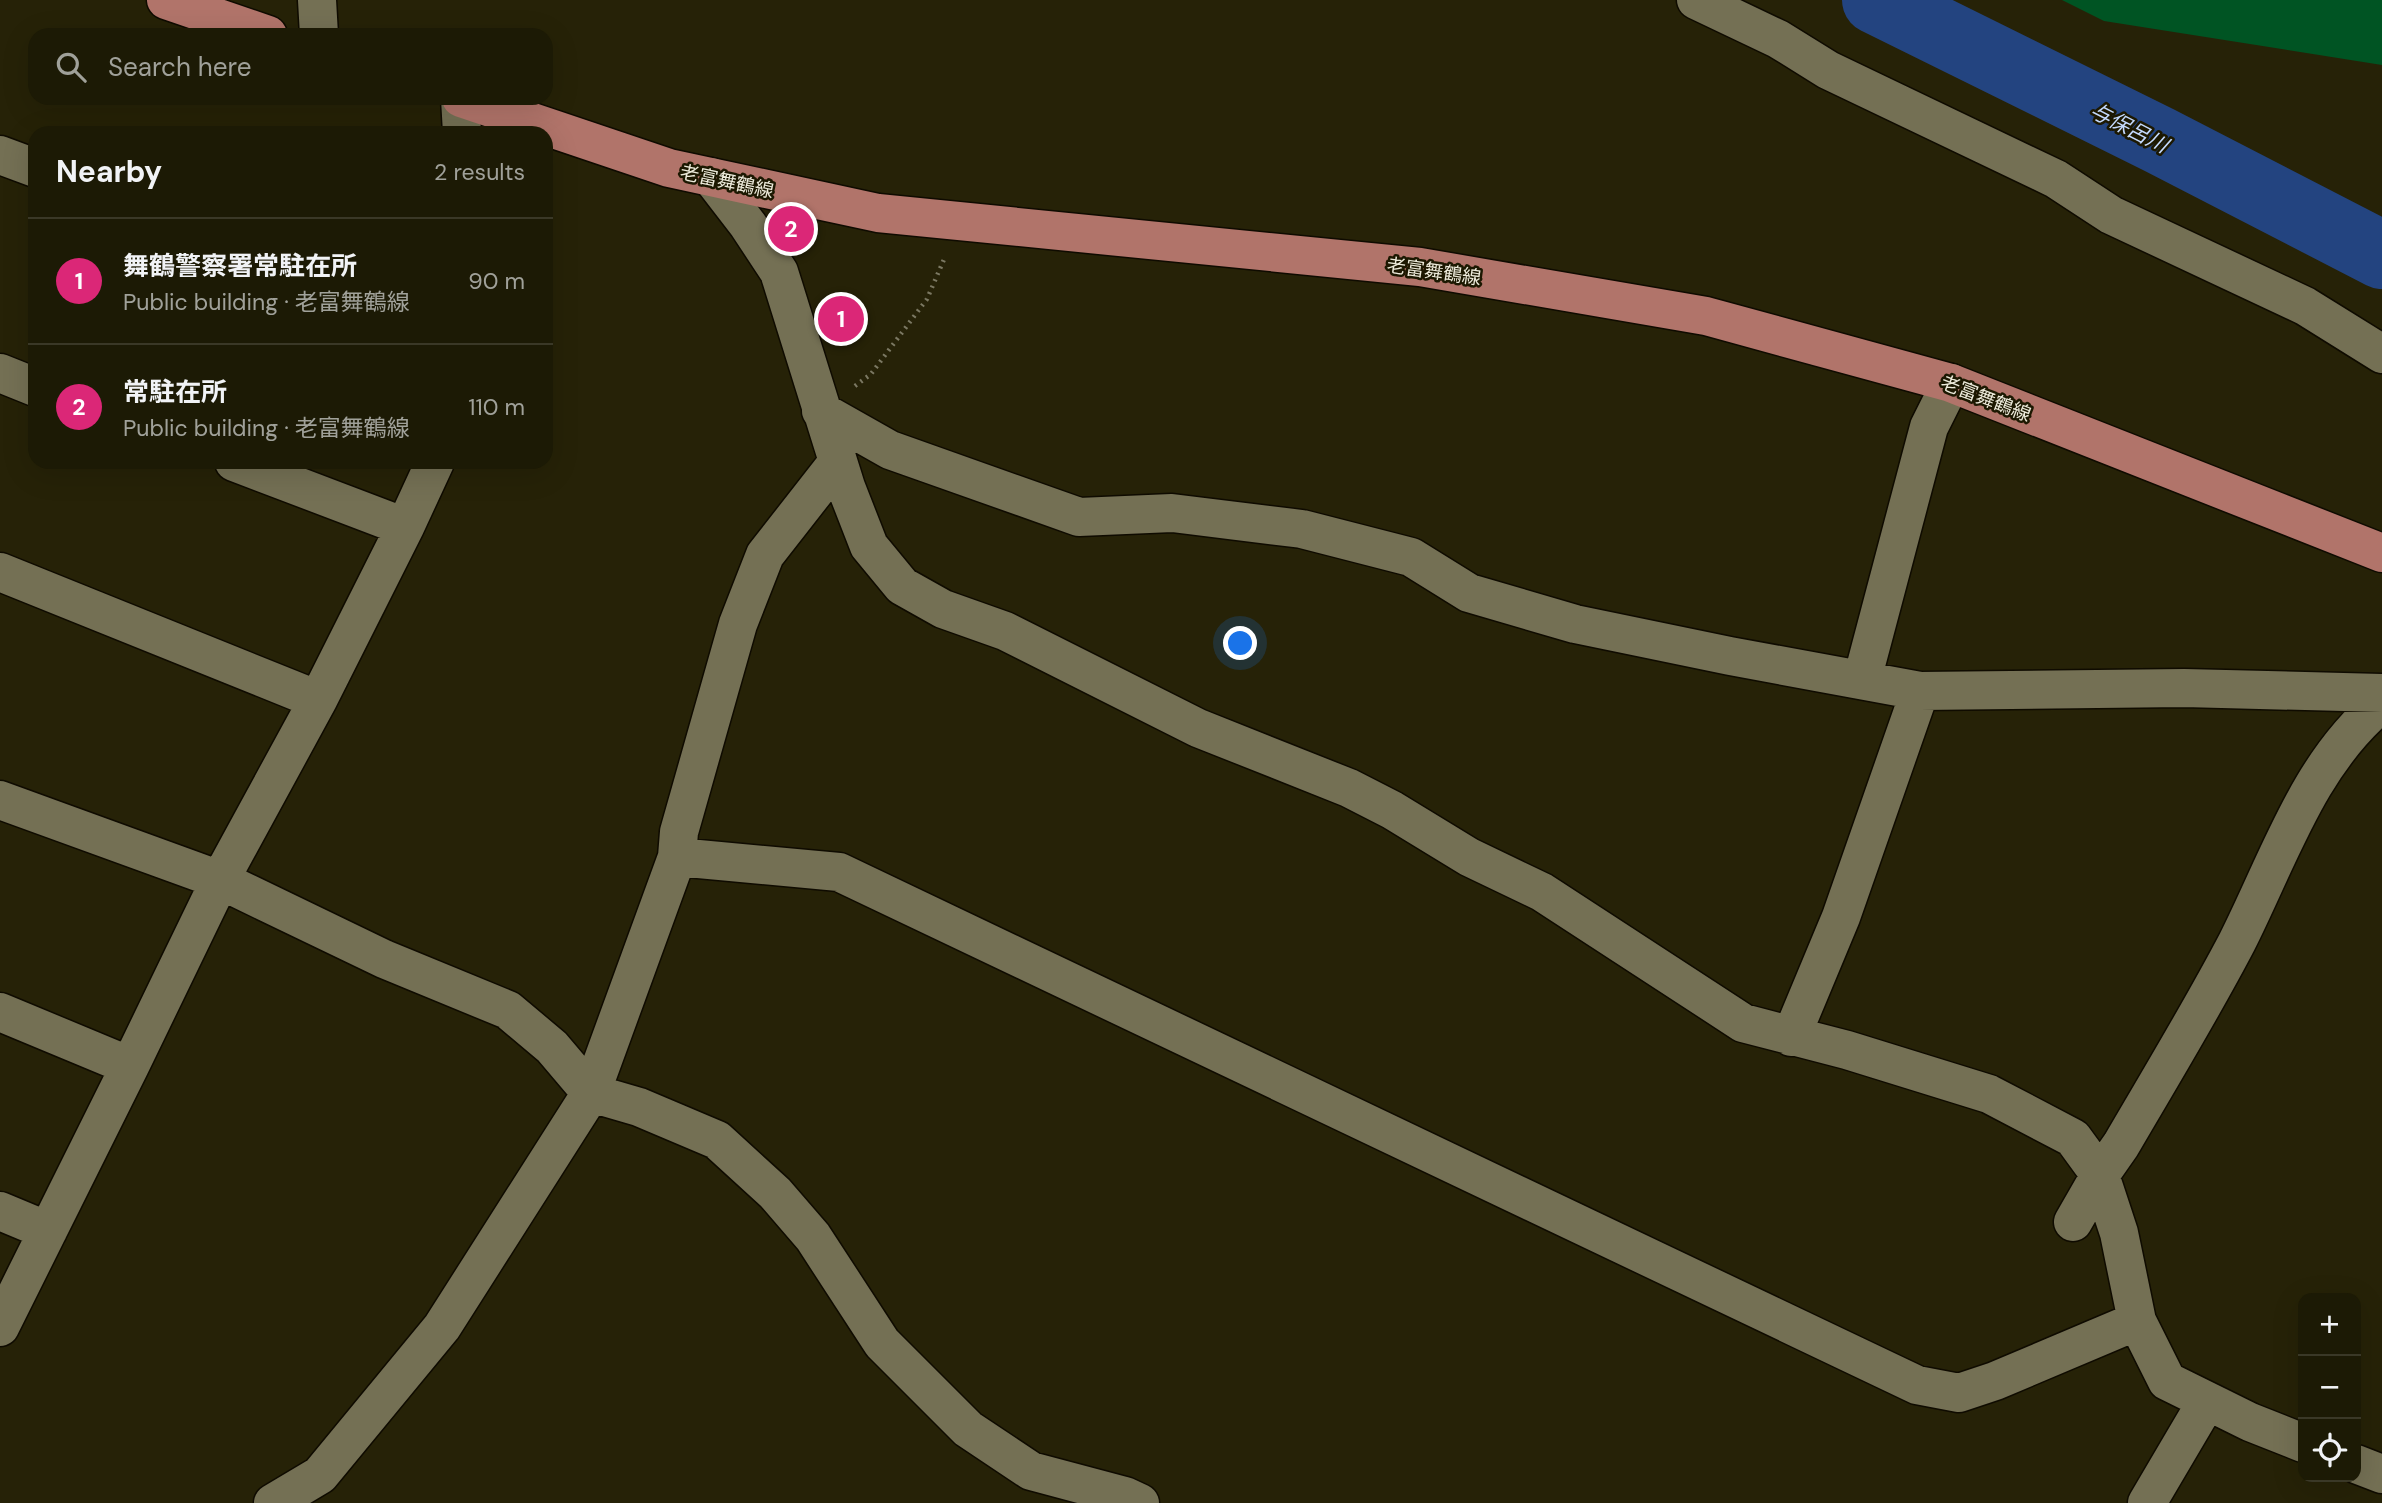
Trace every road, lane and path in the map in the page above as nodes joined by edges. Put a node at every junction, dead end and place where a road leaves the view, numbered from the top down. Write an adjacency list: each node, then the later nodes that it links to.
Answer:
1 (166, 0): 4 (main road)
2 (317, 0): 5 (street)
3 (1696, 0): 15 (street)
4 (248, 28)
5 (319, 28)
6 (460, 105): 8 (street)
7 (481, 105): 9 (main road, 老富舞鶴線)
8 (462, 126)
9 (542, 126)
10 (553, 130): 13 (main road, 老富舞鶴線)
11 (0, 155): 12 (street)
12 (28, 165)
13 (711, 177): 14 (main road, 老富舞鶴線); 19 (street)
14 (960, 221): 17 (main road, 老富舞鶴線); 19 (path)
15 (2382, 354)
16 (0, 373): 18 (street)
17 (1951, 383): 24 (main road, 老富舞鶴線); 26 (street)
18 (28, 384)
19 (821, 411): 20 (street); 26 (street)
20 (837, 463): 32 (street); 35 (street)
21 (252, 469): 23 (street)
22 (432, 469): 23 (street)
23 (405, 527): 29 (street)
24 (2382, 553)
25 (0, 572): 29 (street)
26 (1862, 680): 27 (street)
27 (1920, 691): 28 (street); 35 (street)
28 (2382, 693)
29 (318, 700): 33 (street)
30 (2382, 703): 38 (street)
31 (0, 800): 33 (street)
32 (677, 857): 37 (street); 42 (street)
33 (220, 880): 36 (street); 37 (street)
34 (0, 1012): 36 (street)
35 (1791, 1037): 38 (street)
36 (130, 1066): 41 (street)
37 (591, 1093): 48 (street); 49 (street)
38 (2100, 1175): 40 (street); 42 (street)
39 (0, 1211): 41 (street)
40 (2073, 1222)
41 (48, 1231): 43 (street)
42 (2137, 1321): 44 (street)
43 (0, 1326)
44 (2207, 1401): 45 (street); 50 (street)
45 (2298, 1441)
46 (2361, 1466): 47 (street)
47 (2382, 1474)
48 (273, 1503)
49 (1140, 1503)
50 (2147, 1503)

